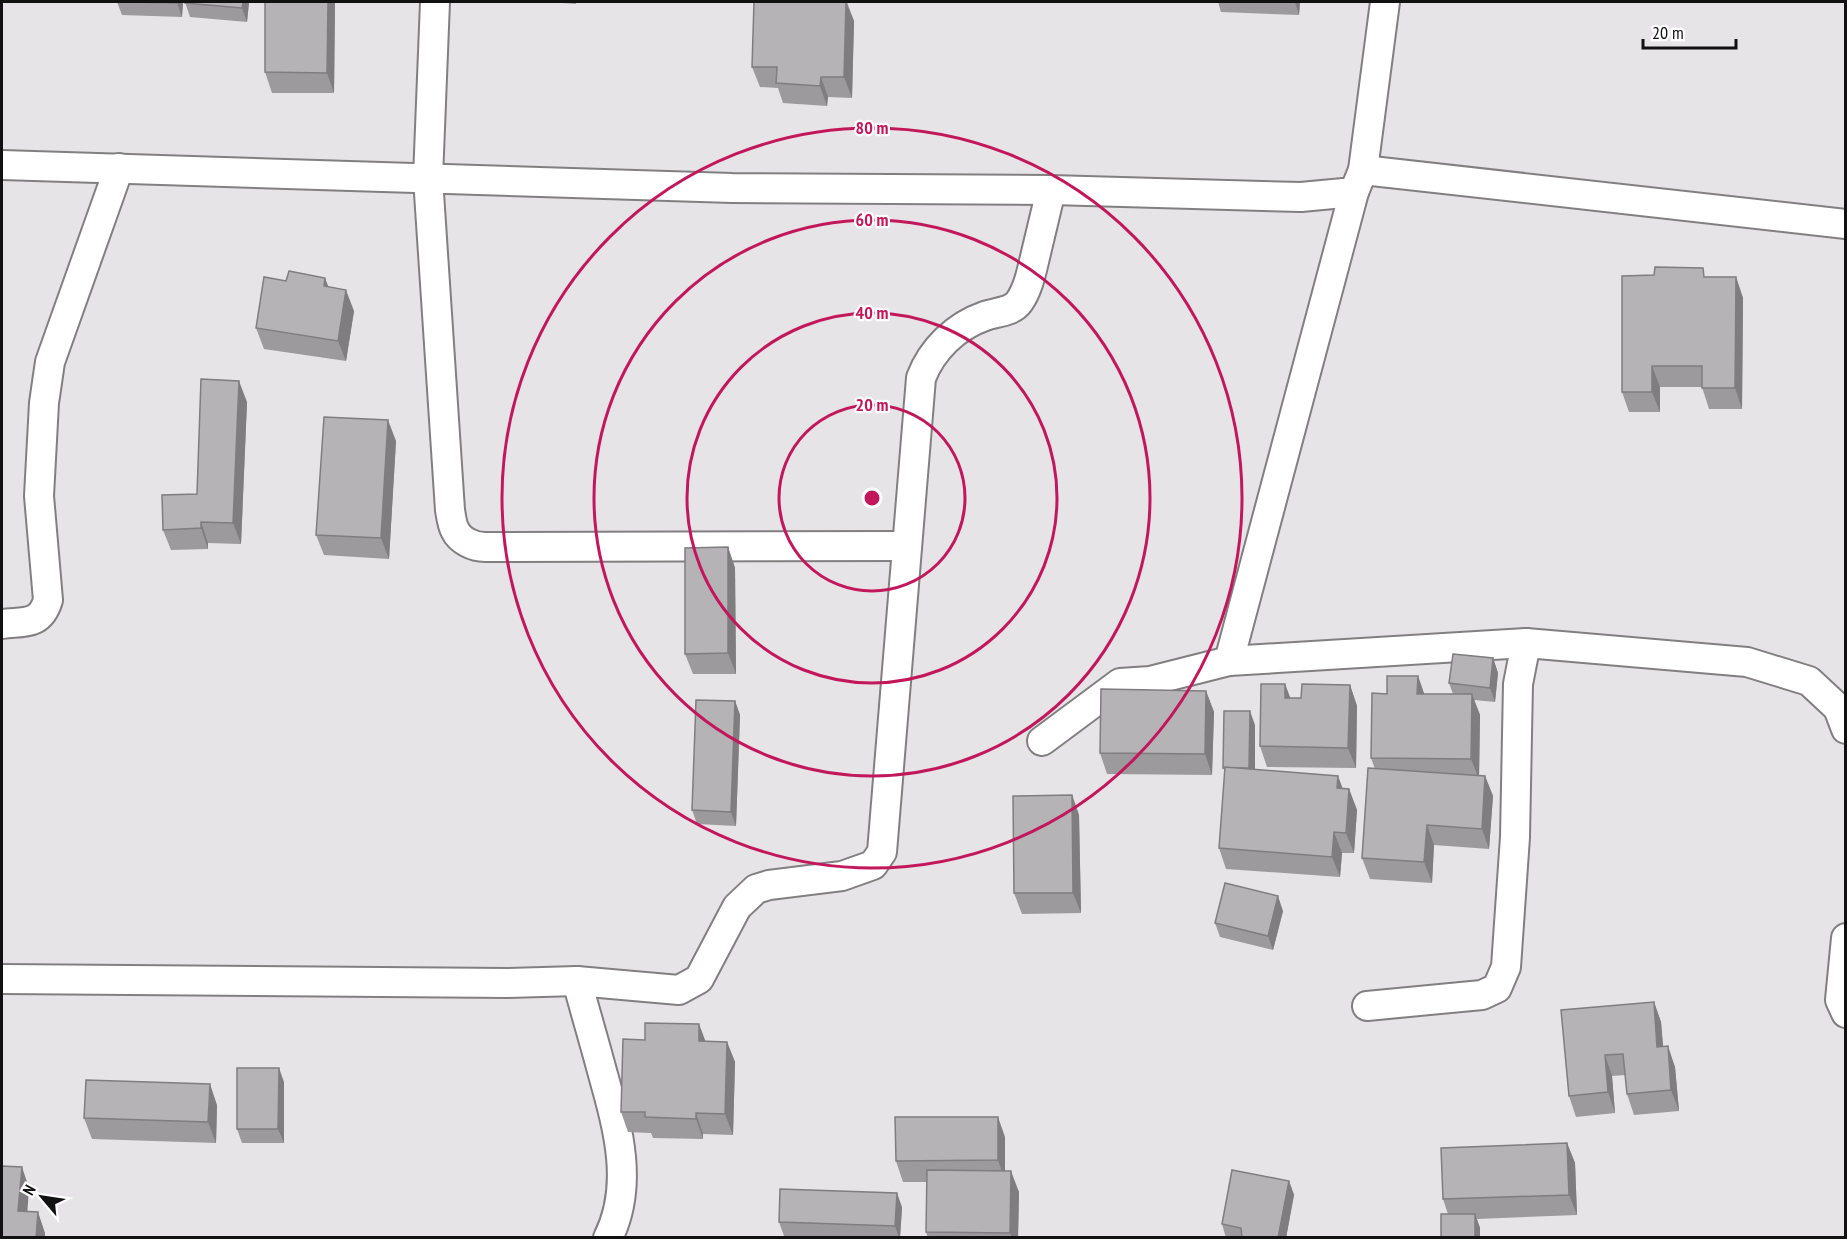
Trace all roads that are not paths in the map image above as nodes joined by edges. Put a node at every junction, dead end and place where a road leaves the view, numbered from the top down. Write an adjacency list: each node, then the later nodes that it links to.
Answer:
1 (435, 2): 5 (street)
2 (1384, 2): 6 (street)
3 (2, 165): 4 (street)
4 (119, 168): 5 (street); 10 (street)
5 (428, 178): 7 (street); 9 (street)
6 (1359, 181): 7 (street); 8 (street); 12 (street)
7 (1051, 190): 9 (street)
8 (1845, 224)
9 (907, 546): 17 (street)
10 (2, 624)
11 (1526, 643): 12 (street); 13 (street); 18 (street)
12 (1229, 661): 14 (street)
13 (1845, 729)
14 (1042, 741)
15 (1845, 938): 19 (street)
16 (2, 979): 17 (street)
17 (577, 981): 20 (street)
18 (1367, 1006)
19 (1845, 1013)
20 (608, 1238)

